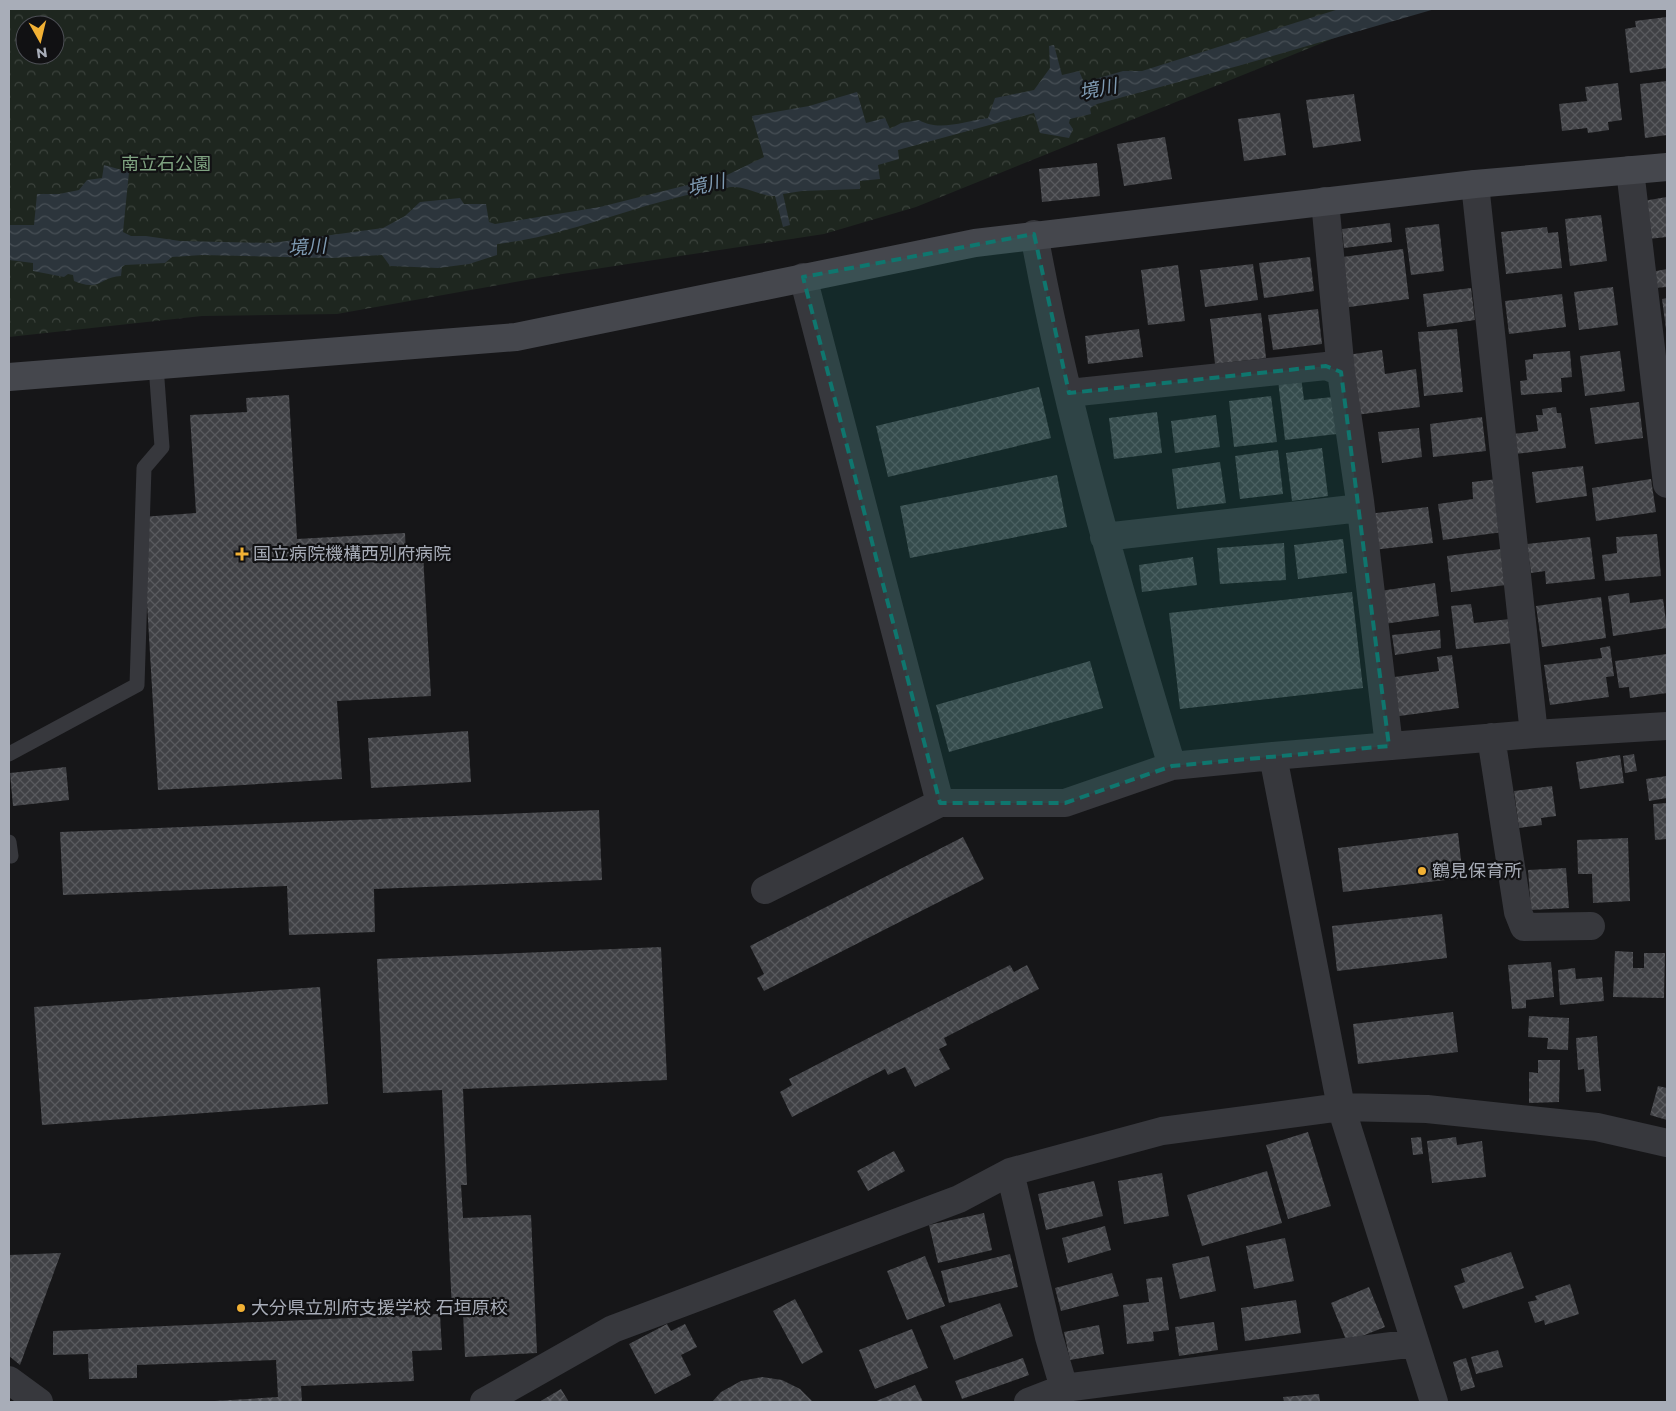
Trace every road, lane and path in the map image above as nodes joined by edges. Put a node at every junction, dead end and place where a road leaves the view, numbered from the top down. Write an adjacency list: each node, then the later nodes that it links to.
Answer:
1 (1667, 167): 2 (street)
2 (1630, 170): 3 (street); 11 (street)
3 (1475, 184): 4 (street); 15 (street)
4 (1325, 201): 5 (street); 8 (street)
5 (1034, 234): 6 (street); 10 (street)
6 (803, 277): 7 (street); 21 (street)
7 (156, 366): 9 (street); 18 (lane)
8 (1341, 372): 10 (street); 12 (street)
9 (9, 377)
10 (1069, 393): 13 (street)
11 (1667, 484)
12 (1360, 501): 13 (street); 17 (street)
13 (1104, 536): 20 (street)
14 (1667, 726): 15 (street)
15 (1534, 734): 16 (street)
16 (1491, 737): 17 (street); 23 (street)
17 (1389, 746): 19 (street)
18 (9, 754)
19 (1273, 756): 20 (street); 24 (street)
20 (1172, 766): 21 (street)
21 (940, 803): 22 (street)
22 (765, 890)
23 (1592, 926)
24 (1341, 1107): 25 (street); 26 (street); 27 (street)
25 (1667, 1143)
26 (1010, 1172): 29 (street); 32 (street)
27 (1415, 1343): 30 (street); 34 (street)
28 (9, 1380): 31 (street)
29 (1064, 1388): 30 (street); 33 (street)
30 (1138, 1391)
31 (40, 1402)
32 (484, 1402)
33 (1028, 1402)
34 (1434, 1402)

